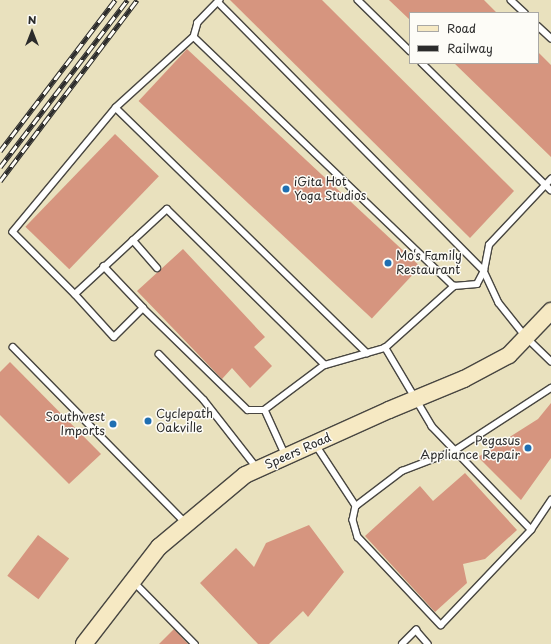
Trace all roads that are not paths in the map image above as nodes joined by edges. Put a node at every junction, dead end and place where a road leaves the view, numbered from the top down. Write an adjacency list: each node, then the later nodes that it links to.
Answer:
1 (358, 0): 8 (lane)
2 (512, 0): 4 (lane)
3 (219, 1): 6 (lane); 17 (lane)
4 (524, 12)
5 (539, 27): 7 (lane)
6 (194, 36): 10 (lane); 18 (lane)
7 (551, 38)
8 (409, 50)
9 (423, 64): 12 (lane)
10 (116, 108): 19 (lane); 25 (lane)
11 (551, 179): 12 (lane)
12 (546, 185): 13 (lane); 17 (lane)
13 (551, 190)
14 (133, 240): 15 (lane); 16 (lane); 28 (lane)
15 (104, 267): 19 (lane); 20 (lane)
16 (157, 268)
17 (484, 271): 18 (lane); 22 (lane)
18 (454, 286): 24 (lane)
19 (75, 294): 20 (lane)
20 (143, 308): 31 (lane)
21 (551, 311): 22 (main road, Speers Road)
22 (526, 337): 27 (lane); 30 (main road, Speers Road)
23 (13, 347): 38 (lane)
24 (384, 348): 25 (lane); 30 (lane)
25 (367, 353): 28 (lane)
26 (159, 354): 35 (lane)
27 (551, 361)
28 (325, 365): 31 (lane)
29 (551, 388): 33 (lane)
30 (417, 398): 32 (main road, Speers Road); 33 (lane)
31 (266, 410): 34 (lane)
32 (314, 443): 34 (main road, Speers Road); 37 (lane)
33 (454, 451): 37 (lane); 39 (lane)
34 (286, 456): 35 (main road, Speers Road)
35 (258, 469): 38 (main road, Speers Road)
36 (551, 500): 39 (lane)
37 (356, 506): 39 (lane)
38 (186, 524): 40 (main road, Speers Road)
39 (531, 530)
40 (133, 581): 41 (main road, Speers Road); 42 (lane)
41 (84, 644)
42 (196, 644)
43 (402, 644): 44 (lane)
44 (428, 644)

